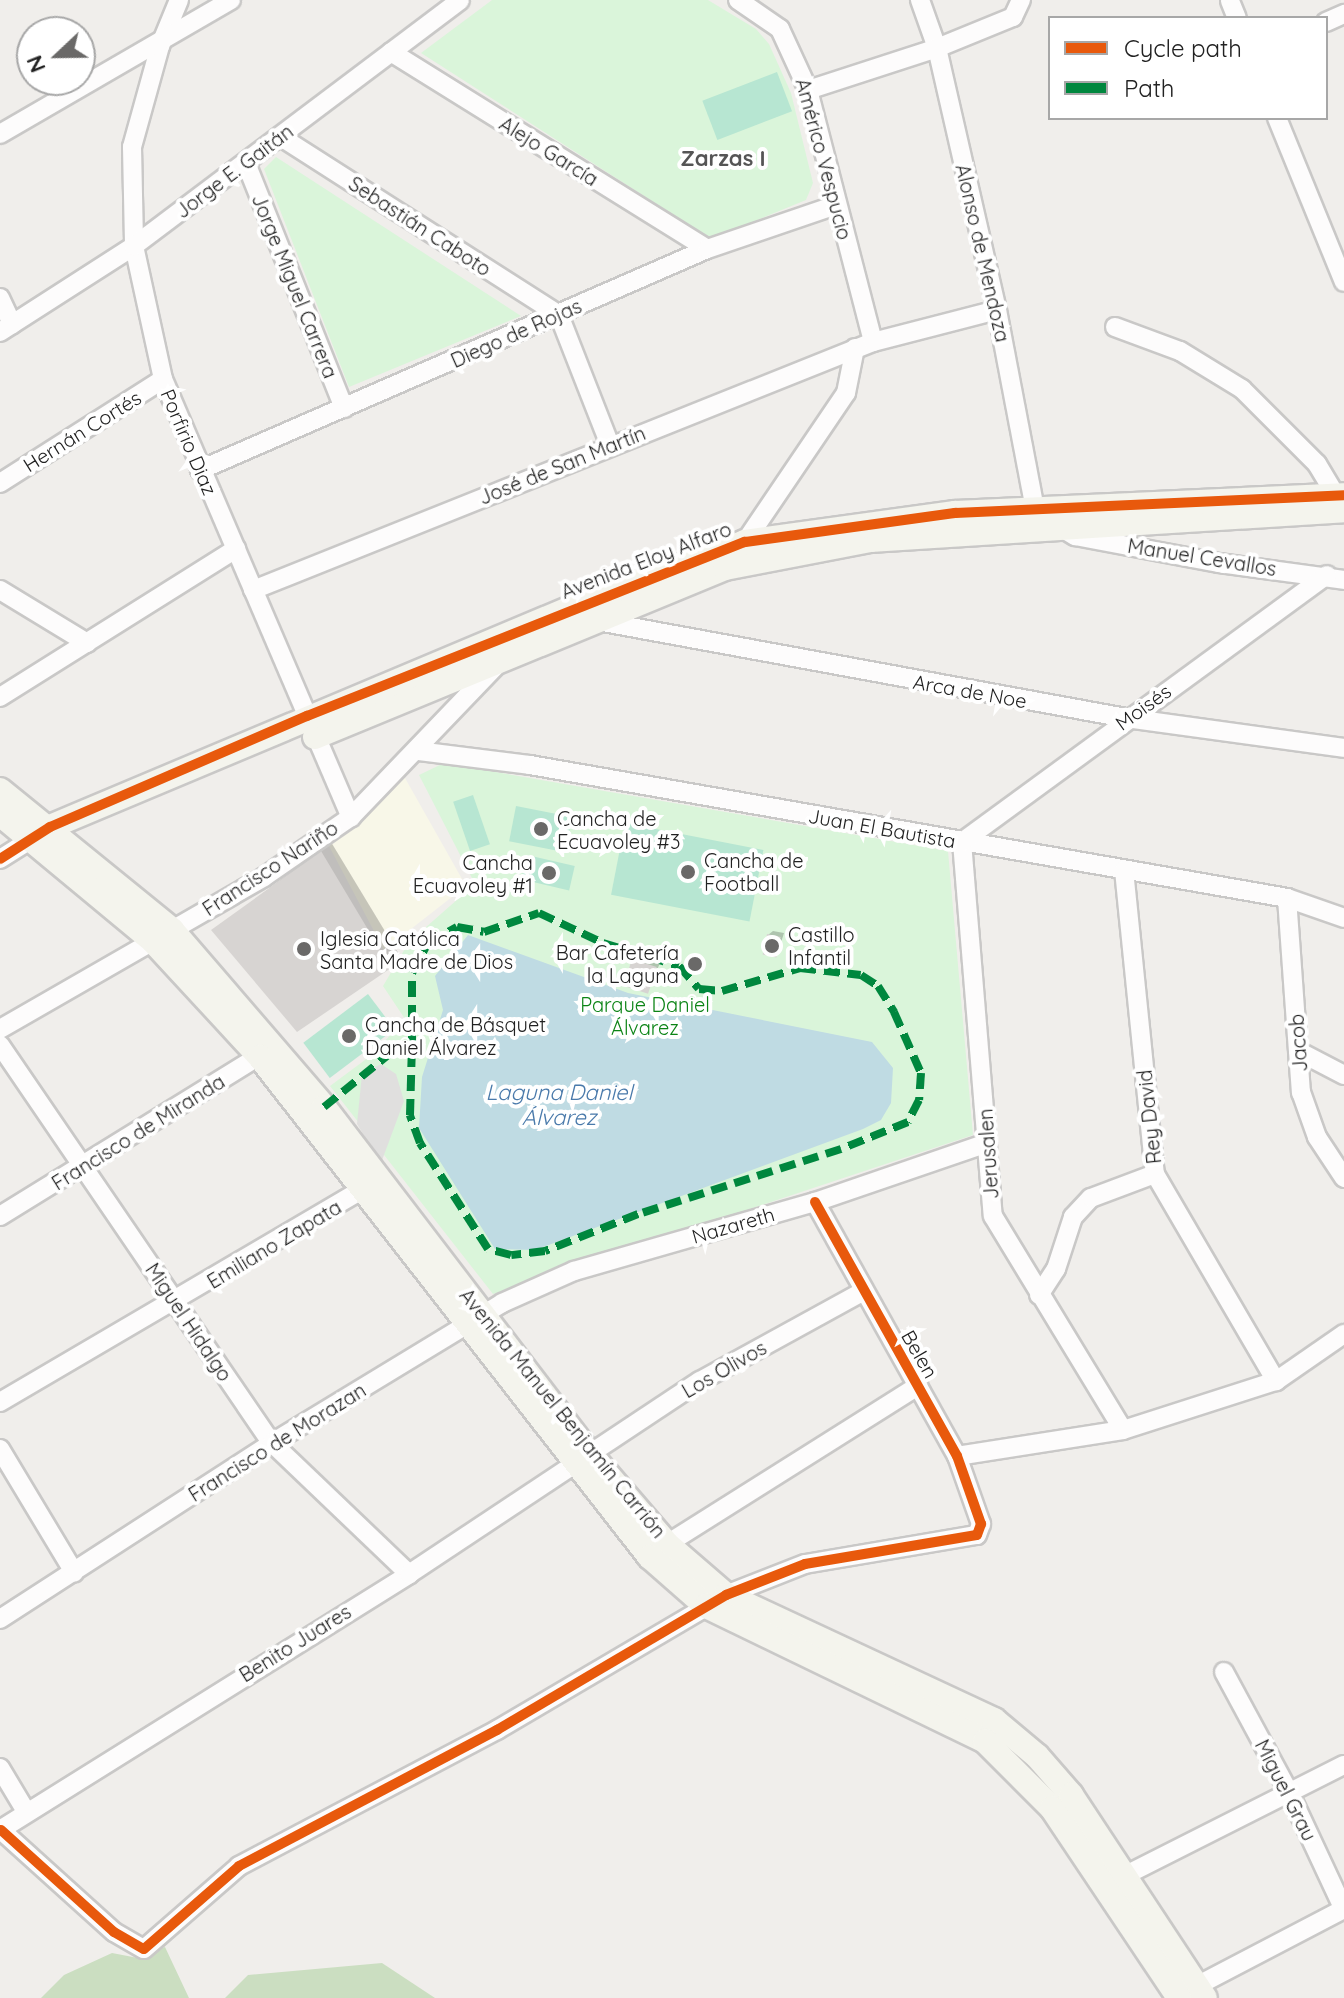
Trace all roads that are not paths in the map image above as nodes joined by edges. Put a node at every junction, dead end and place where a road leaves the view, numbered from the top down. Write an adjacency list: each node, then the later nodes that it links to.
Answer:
1 (179, 0): 7 (street, Porfirio Diaz)
2 (231, 0): 7 (street)
3 (460, 0): 9 (street, Jorge E. Gaitán)
4 (738, 0): 10 (street, Américo Vespucio)
5 (920, 0): 8 (street, Alonso de Mendoza)
6 (1021, 0): 8 (street)
7 (160, 46): 12 (street); 16 (street, Porfirio Diaz)
8 (937, 48): 10 (street); 20 (street, Alonso de Mendoza)
9 (391, 52): 13 (street, Jorge E. Gaitán); 17 (street, Alejo García)
10 (808, 90): 15 (street, Américo Vespucio)
11 (1278, 120): 18 (street)
12 (0, 134)
13 (281, 137): 14 (street, Jorge E. Gaitán); 21 (street, Sebastián Caboto)
14 (246, 163): 16 (street, Jorge E. Gaitán); 26 (street, Jorge Miguel Carrera)
15 (836, 205): 17 (street, Diego de Rojas); 24 (street, Américo Vespucio)
16 (134, 246): 23 (street, Jorge E. Gaitán); 25 (street, Porfirio Diaz)
17 (707, 249): 21 (street, Diego de Rojas)
18 (1344, 282)
19 (0, 298): 23 (street)
20 (997, 310): 24 (street, José de San Martín); 31 (street, Alonso de Mendoza)
21 (559, 315): 26 (street, Diego de Rojas); 27 (street)
22 (1115, 327): 30 (street)
23 (6, 328)
24 (864, 345): 27 (street, José de San Martín); 33 (street, Américo Vespucio)
25 (163, 379): 28 (street, Porfirio Diaz); 29 (street, Hernán Cortés)
26 (344, 408): 28 (street, Diego de Rojas)
27 (610, 445): 37 (street, José de San Martín)
28 (200, 470): 34 (street, Porfirio Diaz)
29 (0, 483)
30 (1342, 503): 32 (street, Avenida Eloy Alfaro)
31 (1035, 510): 32 (street, Avenida Eloy Alfaro); 33 (street, Avenida Eloy Alfaro)
32 (1062, 518): 35 (street, Manuel Cevallos); 38 (street, Avenida Eloy Alfaro)
33 (745, 542): 39 (street, Avenida Eloy Alfaro)
34 (236, 549): 37 (street, Porfirio Diaz); 40 (street)
35 (1336, 578): 43 (street, Moisés)
36 (0, 590): 40 (street)
37 (253, 590): 44 (street, Porfirio Diaz)
38 (598, 621): 41 (street, Avenida Eloy Alfaro); 43 (street, Arca de Noe)
39 (533, 624): 41 (street, Francisco Nariño); 44 (street, Avenida Eloy Alfaro)
40 (87, 643): 42 (street)
41 (503, 659): 44 (street, Avenida Eloy Alfaro); 46 (street, Francisco Nariño)
42 (0, 697)
43 (1126, 718): 45 (street, Arca de Noe); 51 (street, Moisés)
44 (311, 726): 49 (street, Porfirio Diaz); 50 (street, Avenida Eloy Alfaro)
45 (1344, 748)
46 (418, 751): 49 (street, Francisco Nariño); 51 (street, Juan El Bautista)
47 (0, 790): 50 (street, Avenida Manuel Benjamín Carrión)
48 (0, 814): 50 (street, Avenida Manuel Benjamín Carrión)
49 (351, 817): 56 (street, Francisco Nariño)
50 (42, 832): 52 (street); 56 (street, Avenida Manuel Benjamín Carrión)
51 (962, 842): 53 (street, Juan El Bautista); 62 (street, Jerusalen)
52 (0, 859)
53 (1124, 870): 54 (street, Juan El Bautista); 64 (street, Rey David)
54 (1287, 898): 55 (street, Juan El Bautista); 59 (street, Jacob)
55 (1344, 918)
56 (162, 936): 57 (street, Francisco Nariño); 60 (street, Avenida Manuel Benjamín Carrión)
57 (0, 1029)
58 (0, 1045): 63 (street, Miguel Hidalgo)
59 (1298, 1051): 61 (street); 65 (street, Jacob)
60 (267, 1052): 63 (street, Francisco de Miranda); 66 (street, Avenida Manuel Benjamín Carrión)
61 (1344, 1075)
62 (987, 1143): 67 (street, Nazareth); 70 (street, Jerusalen)
63 (85, 1167): 68 (street, Francisco de Miranda); 71 (street, Miguel Hidalgo)
64 (1155, 1174): 70 (street); 74 (street, Rey David)
65 (1344, 1178)
66 (372, 1184): 71 (street, Emiliano Zapata); 72 (street, Avenida Manuel Benjamín Carrión)
67 (815, 1202): 69 (street, Belen); 72 (street, Nazareth)
68 (0, 1216)
69 (862, 1292): 75 (street, Belen); 81 (street, Los Olivos)
70 (1039, 1295): 77 (street, Jerusalen)
71 (175, 1304): 76 (street, Emiliano Zapata); 78 (street, Miguel Hidalgo)
72 (474, 1320): 78 (street, Francisco de Morazan); 81 (street, Avenida Manuel Benjamín Carrión)
73 (1344, 1334): 74 (street)
74 (1276, 1381): 77 (street)
75 (918, 1386): 80 (street, Belen); 82 (street)
76 (0, 1402)
77 (1123, 1430): 80 (street)
78 (272, 1443): 83 (street, Francisco de Morazan); 84 (street, Miguel Hidalgo)
79 (0, 1449): 83 (street)
80 (957, 1456): 85 (street, Belen)
81 (581, 1459): 82 (street, Avenida Manuel Benjamín Carrión); 84 (street, Benito Juares); 85 (street, Avenida Manuel Benjamín Carrión)
82 (667, 1544): 85 (street, Avenida Manuel Benjamín Carrión)
83 (74, 1572): 86 (street, Francisco de Morazan)
84 (409, 1574): 91 (street, Benito Juares)
85 (716, 1600): 92 (street); 93 (street, Avenida Manuel Benjamín Carrión)
86 (0, 1619)
87 (1224, 1672): 90 (street, Miguel Grau)
88 (1344, 1765): 90 (street)
89 (0, 1768): 91 (street)
90 (1290, 1794): 93 (street); 94 (street, Miguel Grau)
91 (27, 1813): 92 (street, Benito Juares)
92 (1, 1830)
93 (1115, 1881): 95 (street, Avenida Manuel Benjamín Carrión)
94 (1344, 1910): 95 (street)
95 (1190, 1994)

